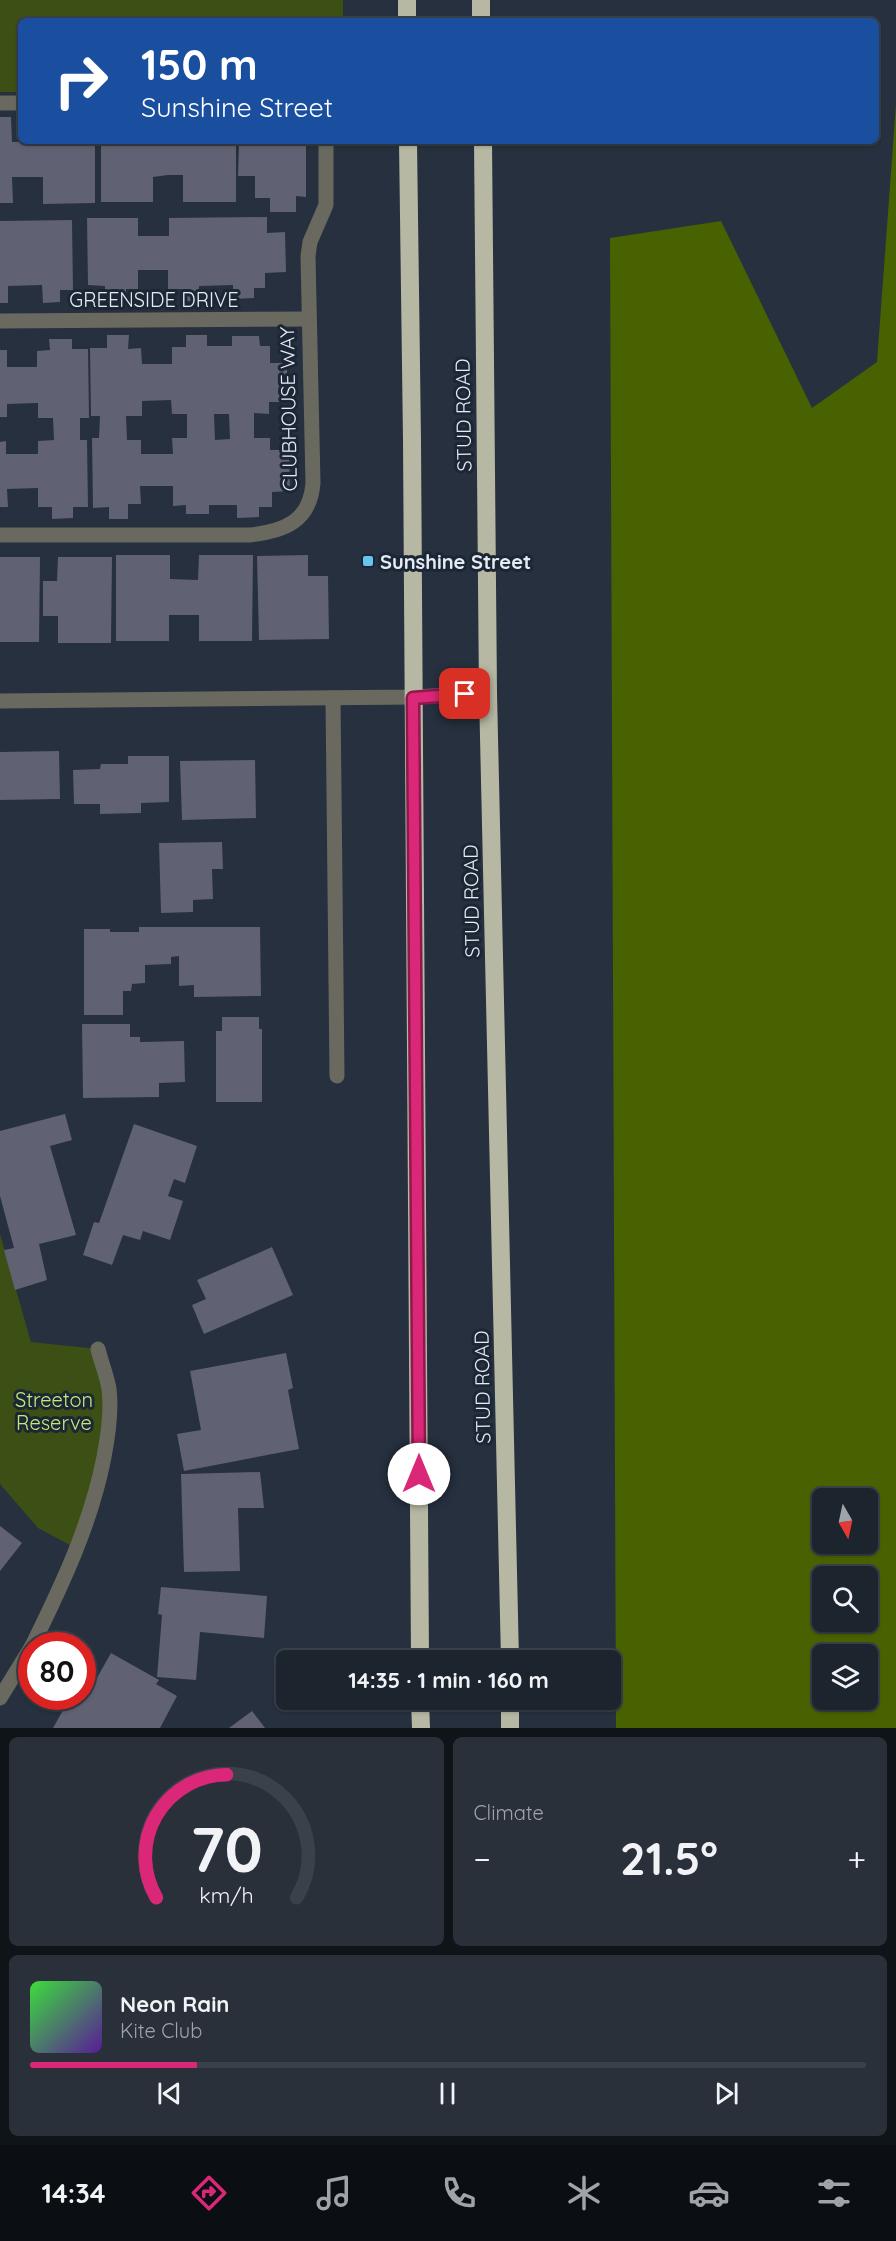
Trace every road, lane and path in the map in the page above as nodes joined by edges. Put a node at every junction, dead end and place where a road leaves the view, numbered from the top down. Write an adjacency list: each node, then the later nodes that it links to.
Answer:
1 (406, 0): 3 (highway)
2 (481, 0): 4 (highway)
3 (407, 18)
4 (481, 18)
5 (0, 103): 6 (street)
6 (18, 103)
7 (326, 144): 10 (street, CLUBHOUSE WAY)
8 (408, 144): 15 (highway)
9 (483, 144): 13 (highway, STUD ROAD)
10 (308, 319): 11 (street, GREENSIDE DRIVE); 12 (street, CLUBHOUSE WAY)
11 (0, 321)
12 (0, 535)
13 (488, 693): 15 (street); 21 (highway, STUD ROAD)
14 (333, 698): 15 (street); 16 (street); 17 (street)
15 (413, 698): 20 (highway)
16 (0, 701)
17 (337, 1076)
18 (98, 1349): 19 (street)
19 (39, 1632)
20 (420, 1650)
21 (510, 1650)
22 (18, 1669): 23 (street)
23 (0, 1698)
24 (420, 1710): 26 (highway)
25 (510, 1710): 27 (highway)
26 (420, 1728)
27 (510, 1728)

